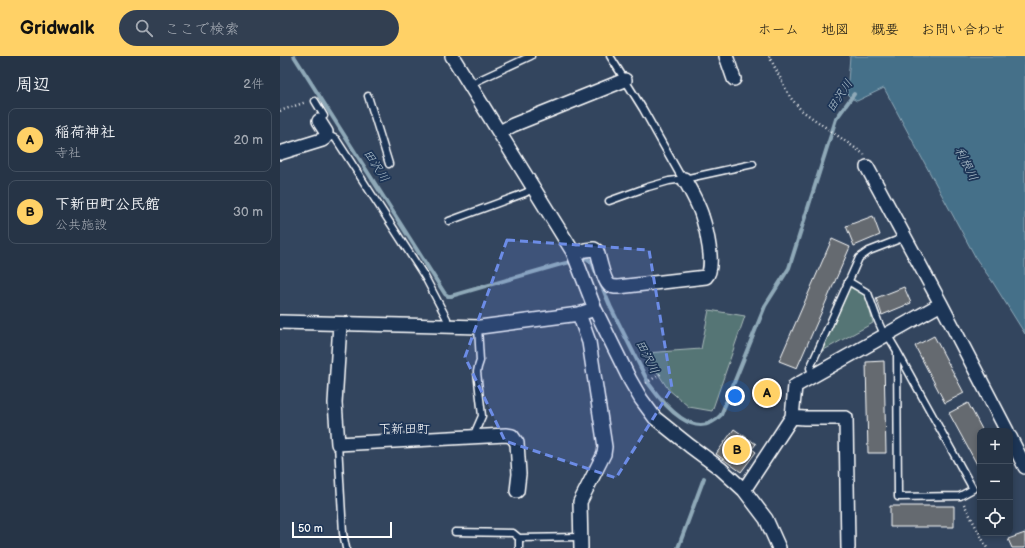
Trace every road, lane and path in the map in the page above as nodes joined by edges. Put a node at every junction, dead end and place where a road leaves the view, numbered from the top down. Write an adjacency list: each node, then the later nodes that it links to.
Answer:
1 (452, 56): 8 (street)
2 (531, 56): 8 (lane)
3 (610, 56): 7 (lane)
4 (726, 56): 6 (street)
5 (769, 56): 15 (path)
6 (734, 79)
7 (625, 80): 13 (street); 20 (lane)
8 (471, 85): 13 (street)
9 (368, 96): 17 (lane)
10 (315, 101): 11 (path); 12 (lane)
11 (280, 111)
12 (322, 119): 14 (street)
13 (500, 132): 21 (street)
14 (326, 134): 16 (street); 32 (lane)
15 (856, 147)
16 (280, 153)
17 (389, 164)
18 (754, 164): 20 (lane)
19 (867, 167): 24 (street)
20 (684, 180): 22 (lane); 25 (street)
21 (534, 188): 23 (lane); 25 (street)
22 (609, 201)
23 (449, 221)
24 (905, 237): 26 (lane); 27 (street)
25 (574, 254): 28 (street)
26 (848, 281): 34 (lane); 37 (lane)
27 (941, 304): 34 (street); 40 (street)
28 (595, 309): 29 (street); 46 (street)
29 (579, 314): 33 (street); 50 (street)
30 (280, 322): 31 (street)
31 (340, 324): 32 (street); 43 (street)
32 (447, 326): 33 (street)
33 (478, 327): 41 (lane)
34 (887, 334): 35 (lane); 37 (street)
35 (897, 351): 47 (lane); 47 (lane)
36 (662, 373): 38 (path)
37 (813, 376): 39 (street)
38 (642, 385)
39 (792, 417): 46 (street); 54 (street)
40 (1005, 428)
41 (475, 437): 43 (street); 45 (street)
42 (1013, 443): 44 (street)
43 (338, 444): 51 (lane)
44 (1025, 467)
45 (517, 490)
46 (744, 490): 53 (street)
47 (960, 496): 55 (path)
48 (455, 532): 49 (lane)
49 (519, 538): 50 (lane); 52 (lane)
50 (580, 542)
51 (346, 548)
52 (519, 548)
53 (779, 548)
54 (848, 548)
55 (986, 548)

